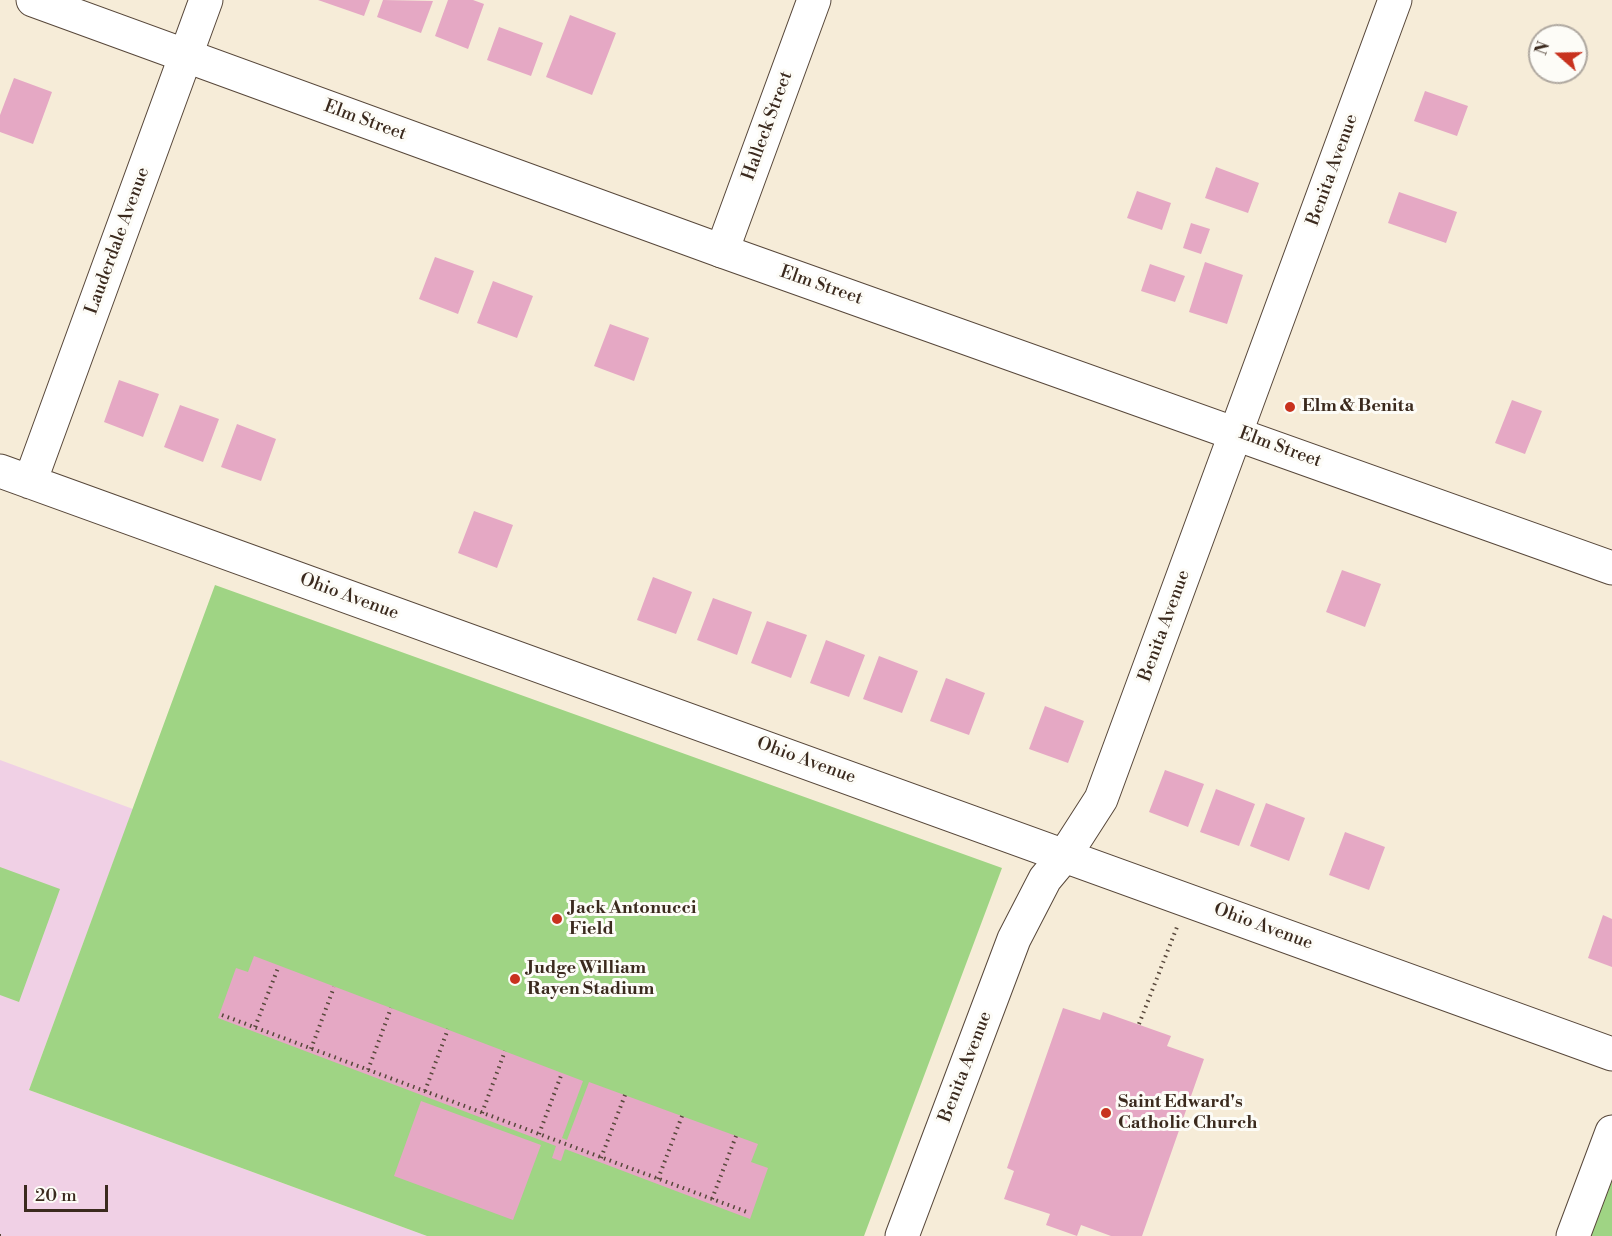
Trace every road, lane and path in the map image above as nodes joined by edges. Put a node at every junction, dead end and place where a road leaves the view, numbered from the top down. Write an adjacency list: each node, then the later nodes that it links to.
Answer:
1 (33, 0): 5 (street, Elm Street)
2 (206, 0): 5 (street, Lauderdale Avenue)
3 (814, 0): 6 (street, Halleck Street)
4 (1395, 0): 7 (street, Benita Avenue)
5 (186, 56): 6 (street, Elm Street); 9 (street, Lauderdale Avenue)
6 (722, 251): 7 (street, Elm Street)
7 (1237, 433): 10 (street, Elm Street); 11 (street, Benita Avenue)
8 (0, 471): 9 (street, Ohio Avenue)
9 (30, 482): 11 (street, Ohio Avenue)
10 (1612, 568)
11 (1065, 855): 12 (street, Ohio Avenue); 36 (street, Benita Avenue)
12 (1188, 899): 17 (path); 22 (street, Ohio Avenue)
13 (278, 968): 18 (path)
14 (334, 987): 20 (path)
15 (391, 1008): 23 (path)
16 (222, 1015): 18 (path)
17 (1139, 1024)
18 (255, 1027): 20 (path)
19 (448, 1029): 25 (path)
20 (311, 1049): 23 (path)
21 (505, 1051): 27 (path)
22 (1612, 1054)
23 (368, 1070): 25 (path)
24 (562, 1072): 30 (path)
25 (425, 1091): 27 (path)
26 (625, 1095): 32 (path)
27 (482, 1113): 30 (path)
28 (682, 1116): 33 (path)
29 (1612, 1132): 37 (street)
30 (539, 1134): 32 (path)
31 (736, 1136): 34 (path)
32 (602, 1158): 33 (path)
33 (658, 1179): 34 (path)
34 (712, 1199): 35 (path)
35 (747, 1212)
36 (902, 1236)
37 (1574, 1236)

